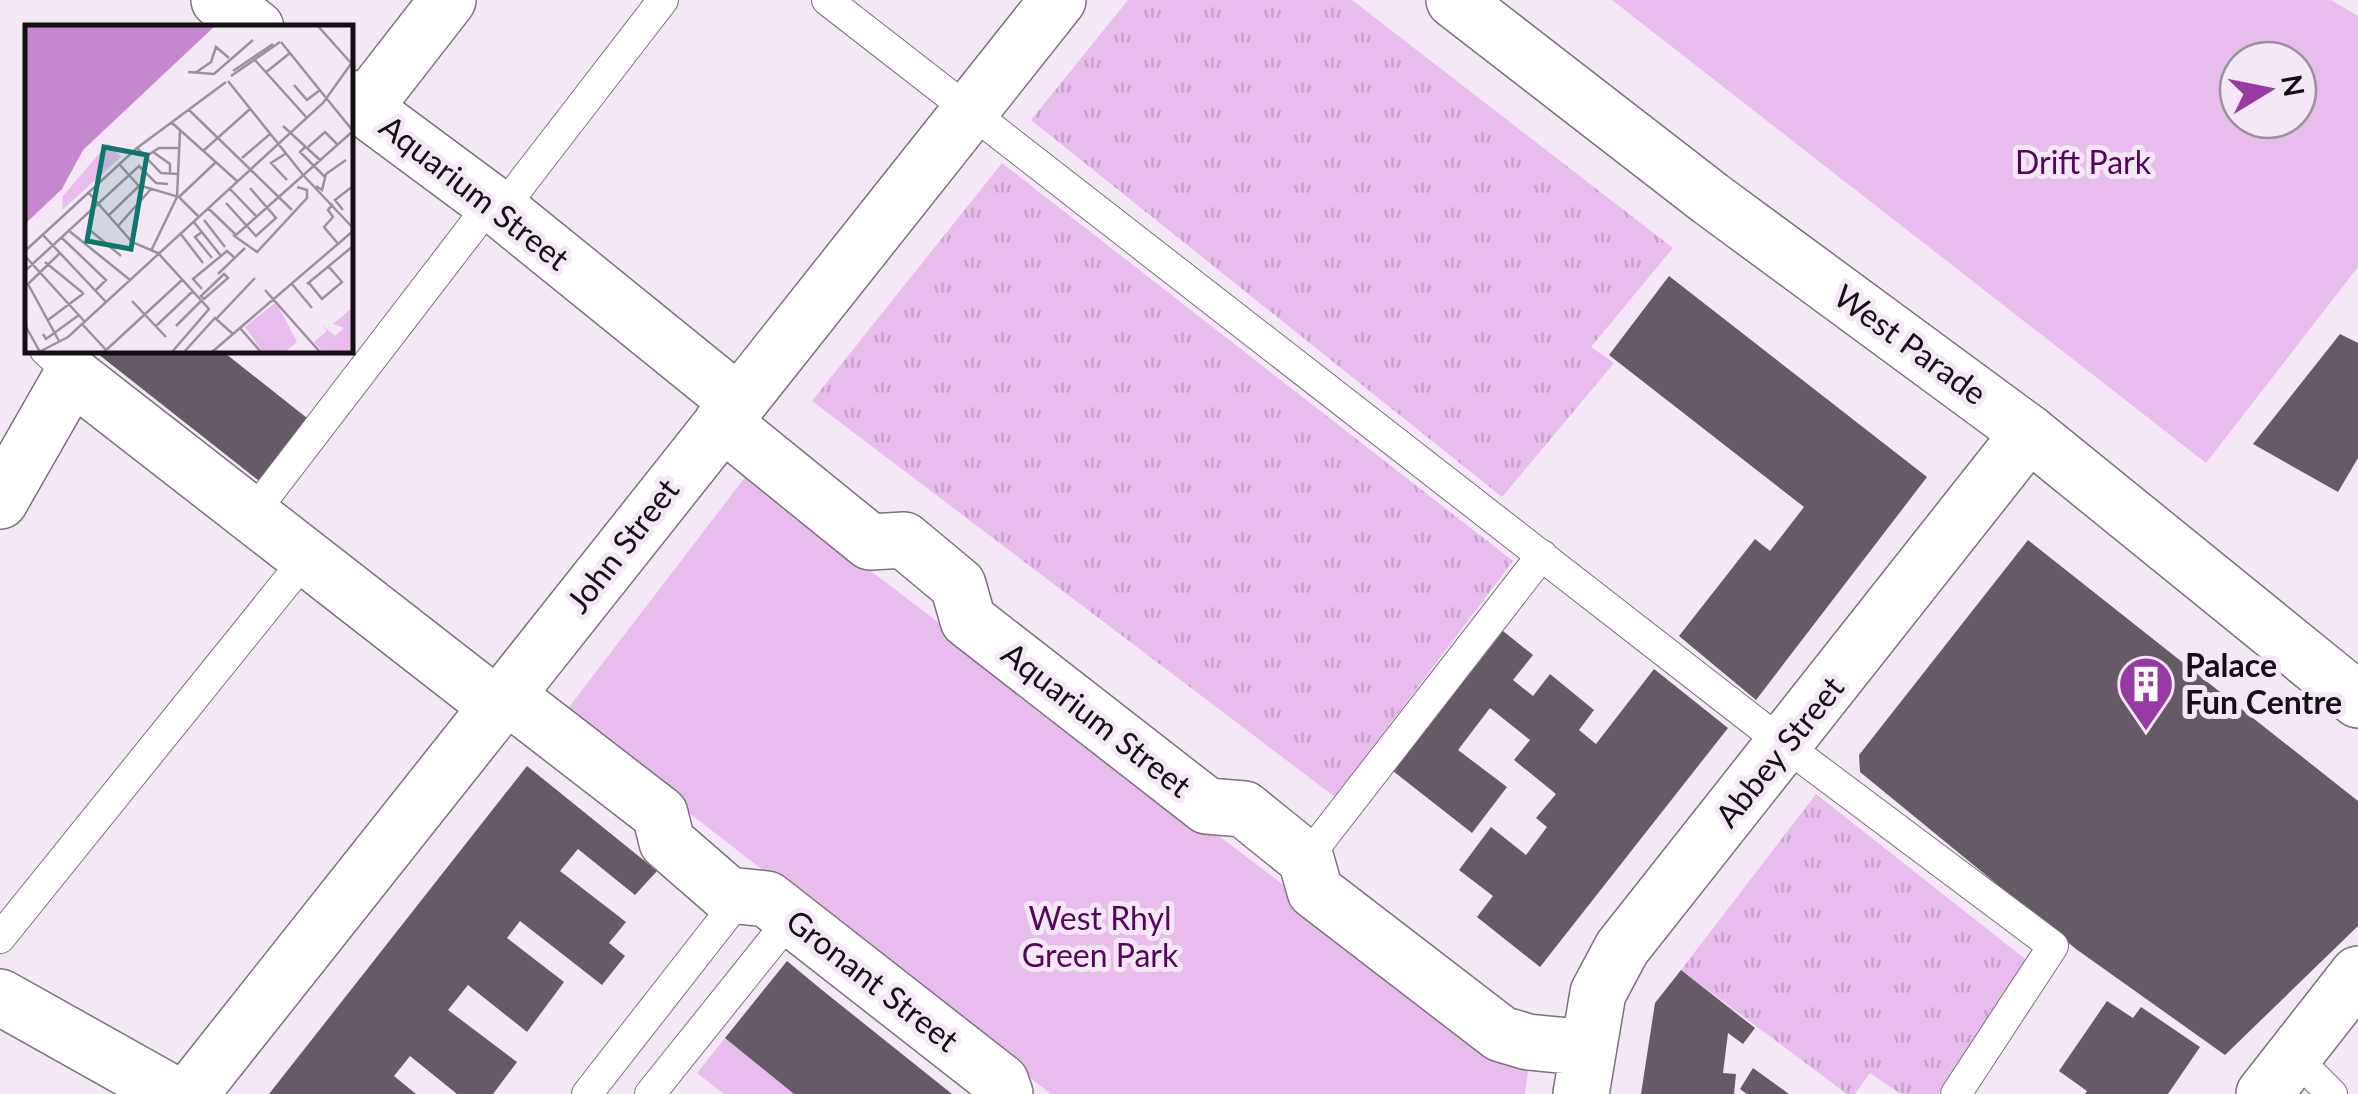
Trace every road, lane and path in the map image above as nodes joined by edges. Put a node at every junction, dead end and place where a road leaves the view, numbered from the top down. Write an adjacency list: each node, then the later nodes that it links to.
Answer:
1 (448, 0): 6 (street)
2 (662, 0): 8 (lane)
3 (828, 0): 7 (lane)
4 (1058, 0): 7 (street, John Street)
5 (1454, 0): 11 (street, West Parade)
6 (357, 103): 8 (street, Aquarium Street)
7 (970, 110): 10 (street, John Street); 14 (lane)
8 (496, 206): 10 (street, Aquarium Street); 13 (lane)
9 (58, 363): 12 (street); 13 (street, Gronant Street)
10 (730, 412): 16 (street, John Street); 19 (street, Aquarium Street)
11 (2029, 434): 17 (street, West Parade); 18 (street, Abbey Street)
12 (0, 501)
13 (254, 514): 15 (street, Gronant Street)
14 (1542, 555): 18 (lane); 19 (lane)
15 (307, 557): 16 (street, Gronant Street); 22 (lane)
16 (502, 700): 20 (street, Gronant Street); 28 (street, John Street)
17 (2358, 700)
18 (1786, 746): 25 (street, Abbey Street); 32 (lane)
19 (1306, 859): 25 (street, Aquarium Street)
20 (742, 897): 21 (street, Gronant Street); 29 (lane)
21 (791, 918): 30 (lane); 31 (street, Gronant Street)
22 (0, 938)
23 (2358, 974): 26 (street)
24 (0, 998): 27 (street)
25 (1585, 1071)
26 (2278, 1074): 33 (lane)
27 (172, 1094)
28 (190, 1094)
29 (586, 1094)
30 (650, 1094)
31 (1005, 1094)
32 (1956, 1094)
33 (2332, 1094)

